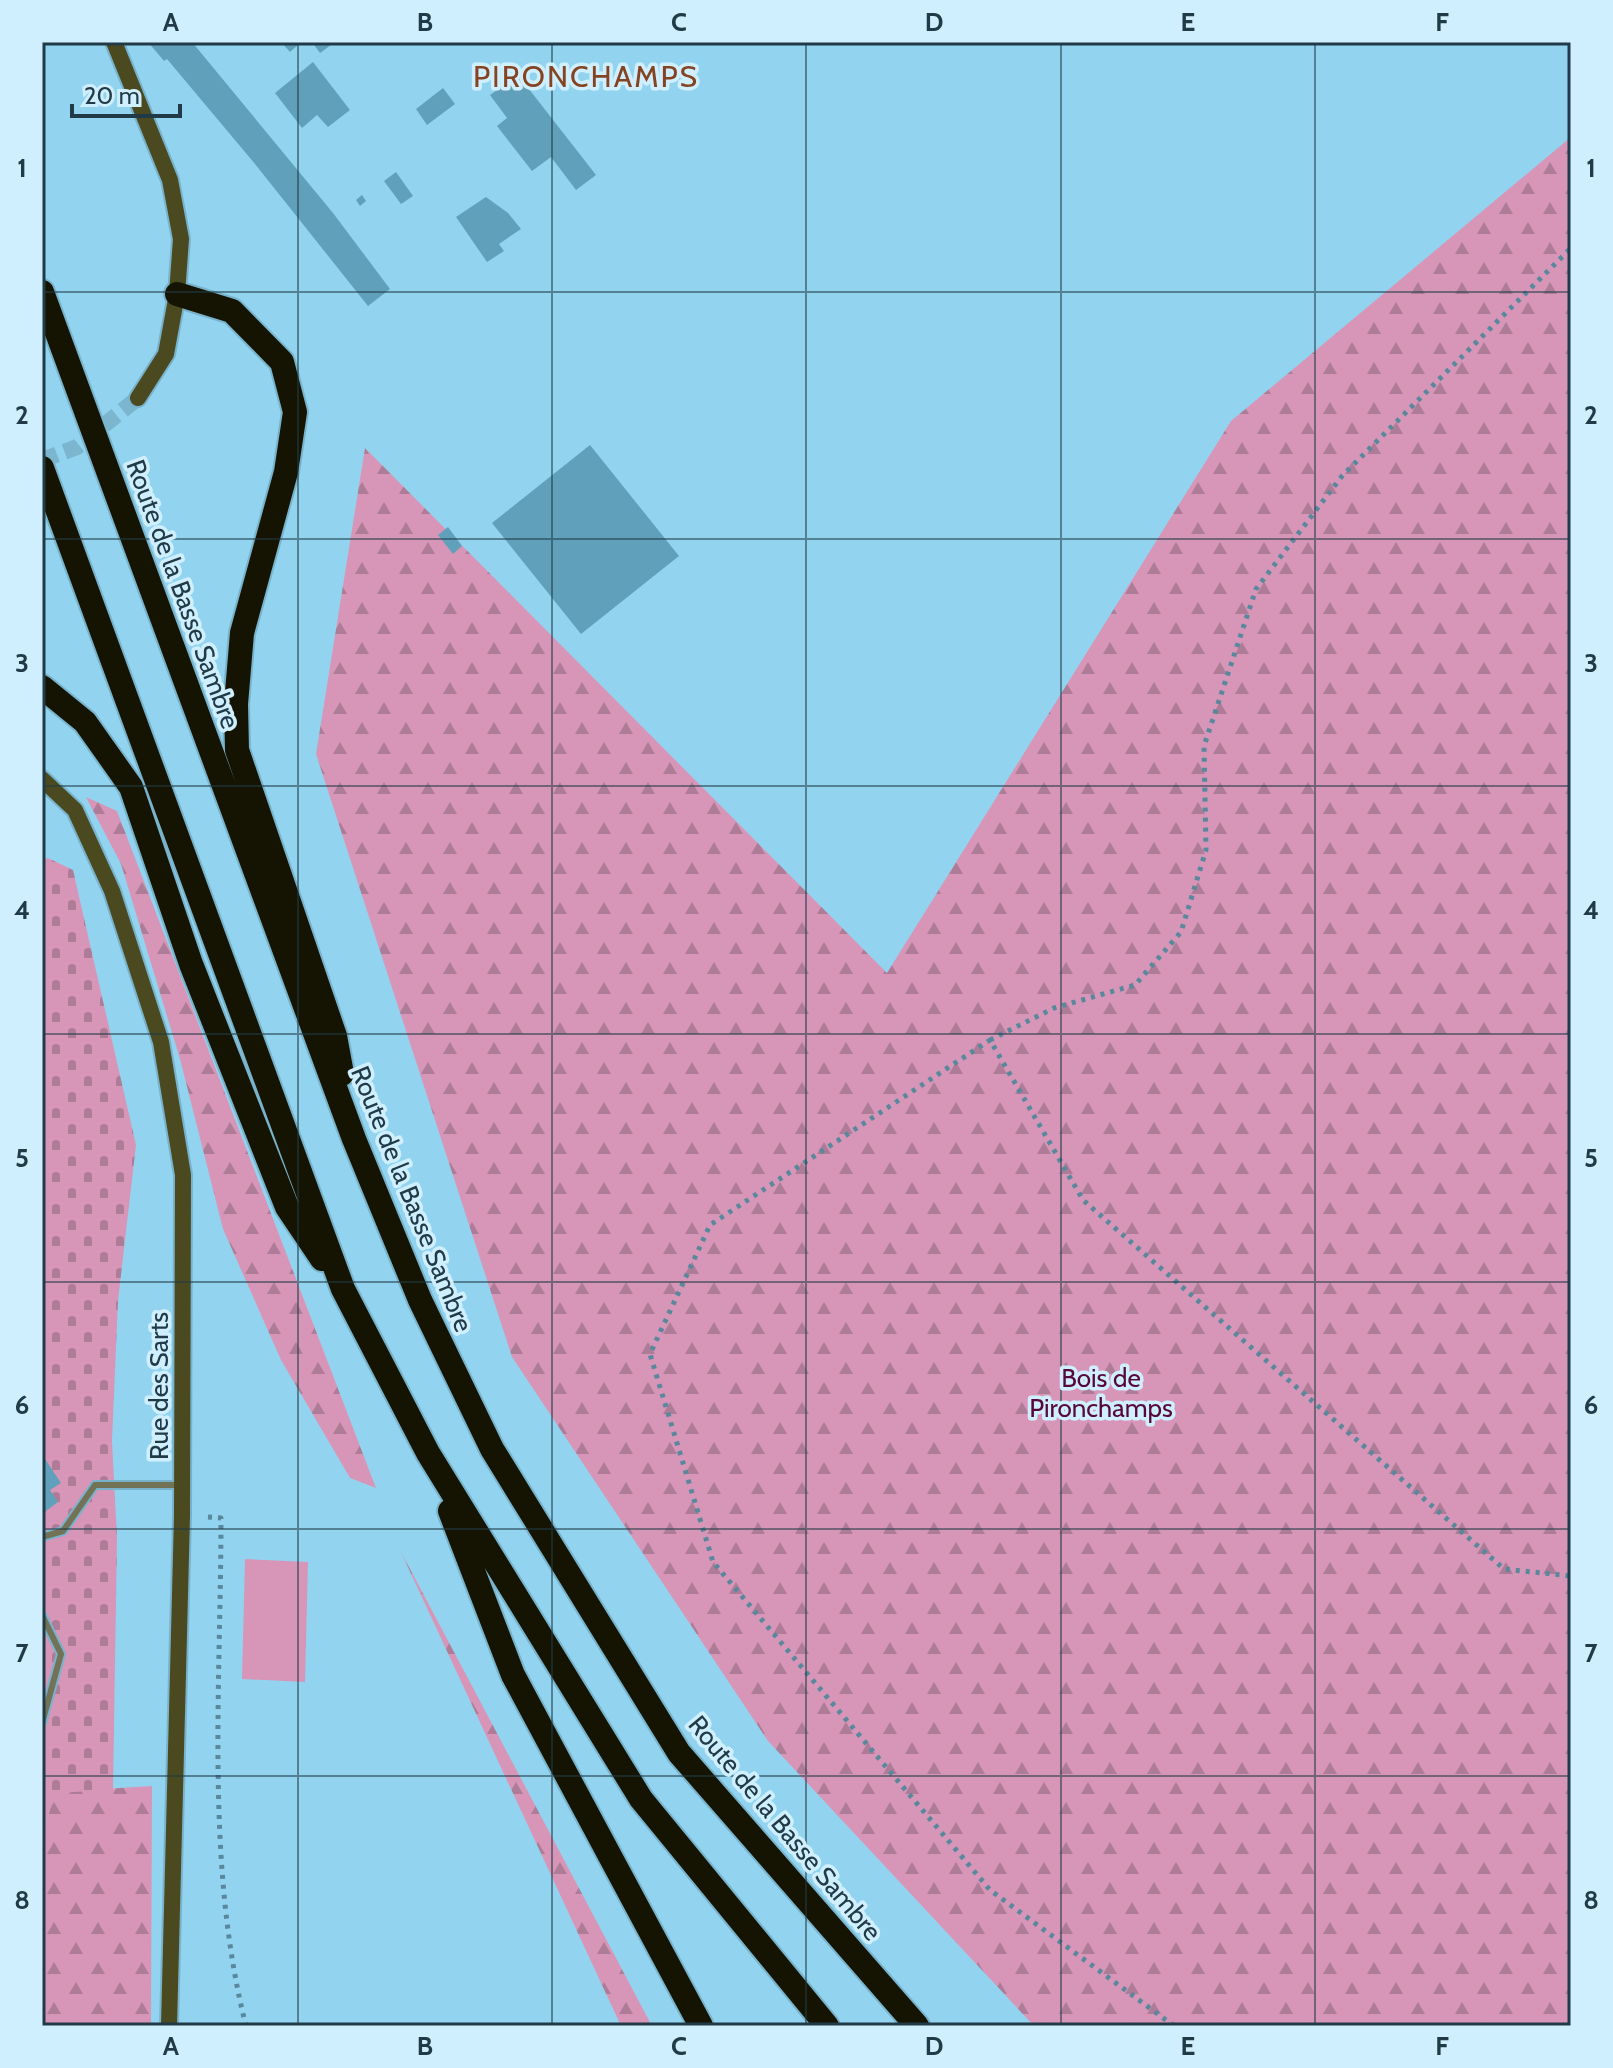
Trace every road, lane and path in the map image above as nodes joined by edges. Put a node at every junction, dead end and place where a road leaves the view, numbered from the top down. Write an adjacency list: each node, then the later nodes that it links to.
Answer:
1 (114, 42): 4 (street)
2 (1571, 248): 9 (path)
3 (42, 292): 10 (highway, Route de la Basse Sambre)
4 (177, 294): 5 (street); 10 (highway)
5 (138, 398)
6 (42, 468): 11 (highway)
7 (42, 687): 11 (highway)
8 (42, 779): 13 (street, Rue des Sarts)
9 (990, 1040): 16 (path); 24 (path)
10 (354, 1139): 23 (highway, Route de la Basse Sambre)
11 (343, 1289): 12 (highway)
12 (428, 1453): 21 (highway); 22 (highway)
13 (183, 1485): 14 (street, Rue des Sarts); 15 (lane)
14 (182, 1516): 19 (street, Rue des Sarts); 20 (path)
15 (42, 1537)
16 (1571, 1576)
17 (42, 1615): 18 (lane)
18 (42, 1723)
19 (169, 2026)
20 (246, 2026)
21 (701, 2026)
22 (827, 2026)
23 (917, 2026)
24 (1174, 2026)

